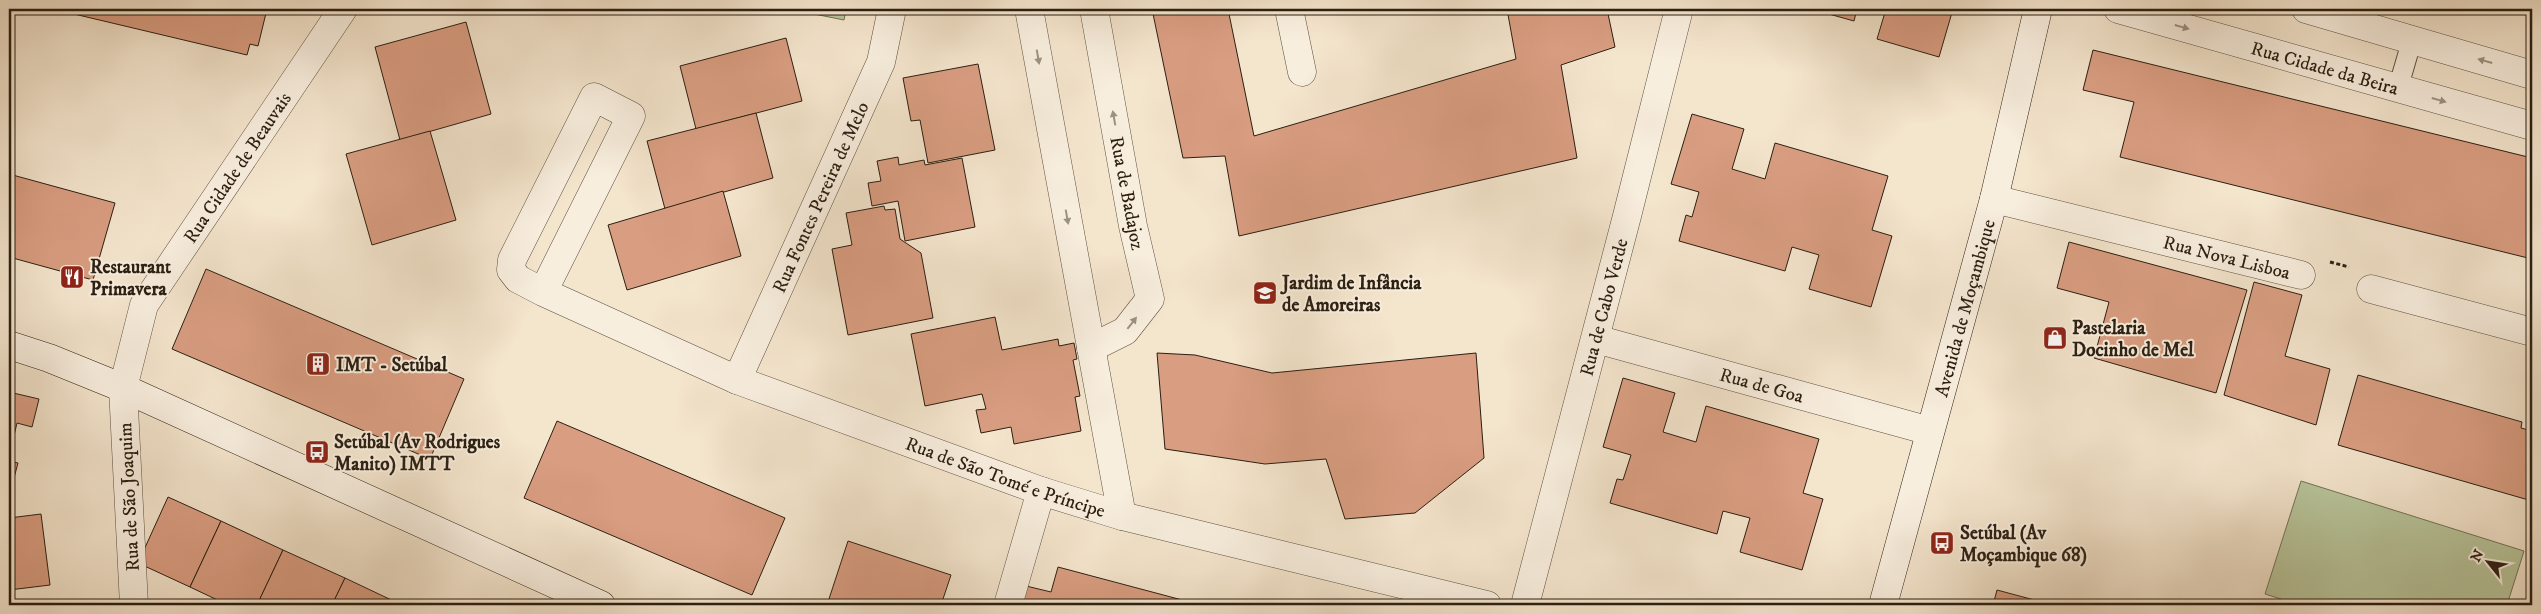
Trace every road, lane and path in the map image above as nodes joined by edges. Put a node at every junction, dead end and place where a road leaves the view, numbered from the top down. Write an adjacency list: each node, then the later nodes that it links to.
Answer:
1 (343, 9): 24 (street, Rua Cidade de Beauvais)
2 (892, 9): 23 (street, Rua Fontes Pereira de Melo)
3 (1029, 9): 22 (street, one-way to 22)
4 (1094, 9): 22 (street, Rua de Badajoz, one-way to 4)
5 (1289, 9): 11 (street)
6 (1678, 9): 20 (street, Rua de Cabo Verde)
7 (2038, 9): 15 (street, Avenida de Moçambique)
8 (2118, 9): 13 (street, Rua Cidade da Beira, one-way to 13)
9 (2306, 9): 10 (street)
10 (2412, 40): 12 (street, one-way to 10); 13 (lane)
11 (1302, 72)
12 (2532, 75)
13 (2398, 88): 14 (street, Rua Cidade da Beira, one-way to 14)
14 (2532, 126)
15 (1994, 199): 16 (street, Rua Nova Lisboa); 25 (street, Avenida de Moçambique)
16 (2301, 275): 17 (path, Rua Nova Lisboa)
17 (2372, 289): 19 (street)
18 (544, 292): 18 (street, Rua de São Tomé e Príncipe); 23 (street, Rua de São Tomé e Príncipe)
19 (2532, 332)
20 (1596, 339): 25 (street, Rua de Goa); 33 (street, Rua de Cabo Verde)
21 (9, 345): 24 (street)
22 (1091, 348): 27 (street)
23 (736, 380): 26 (street, Rua de São Tomé e Príncipe)
24 (123, 388): 28 (street, Rua de São Joaquim); 30 (street)
25 (1930, 430): 34 (street, Avenida de Moçambique)
26 (1041, 491): 27 (street, Rua de São Tomé e Príncipe); 31 (street)
27 (1122, 516): 32 (street, Rua de São Tomé e Príncipe)
28 (140, 602)
29 (2240, 603): 35 (path)
30 (601, 605)
31 (1008, 605)
32 (1487, 605)
33 (1524, 605)
34 (1883, 605)
35 (2247, 605)

